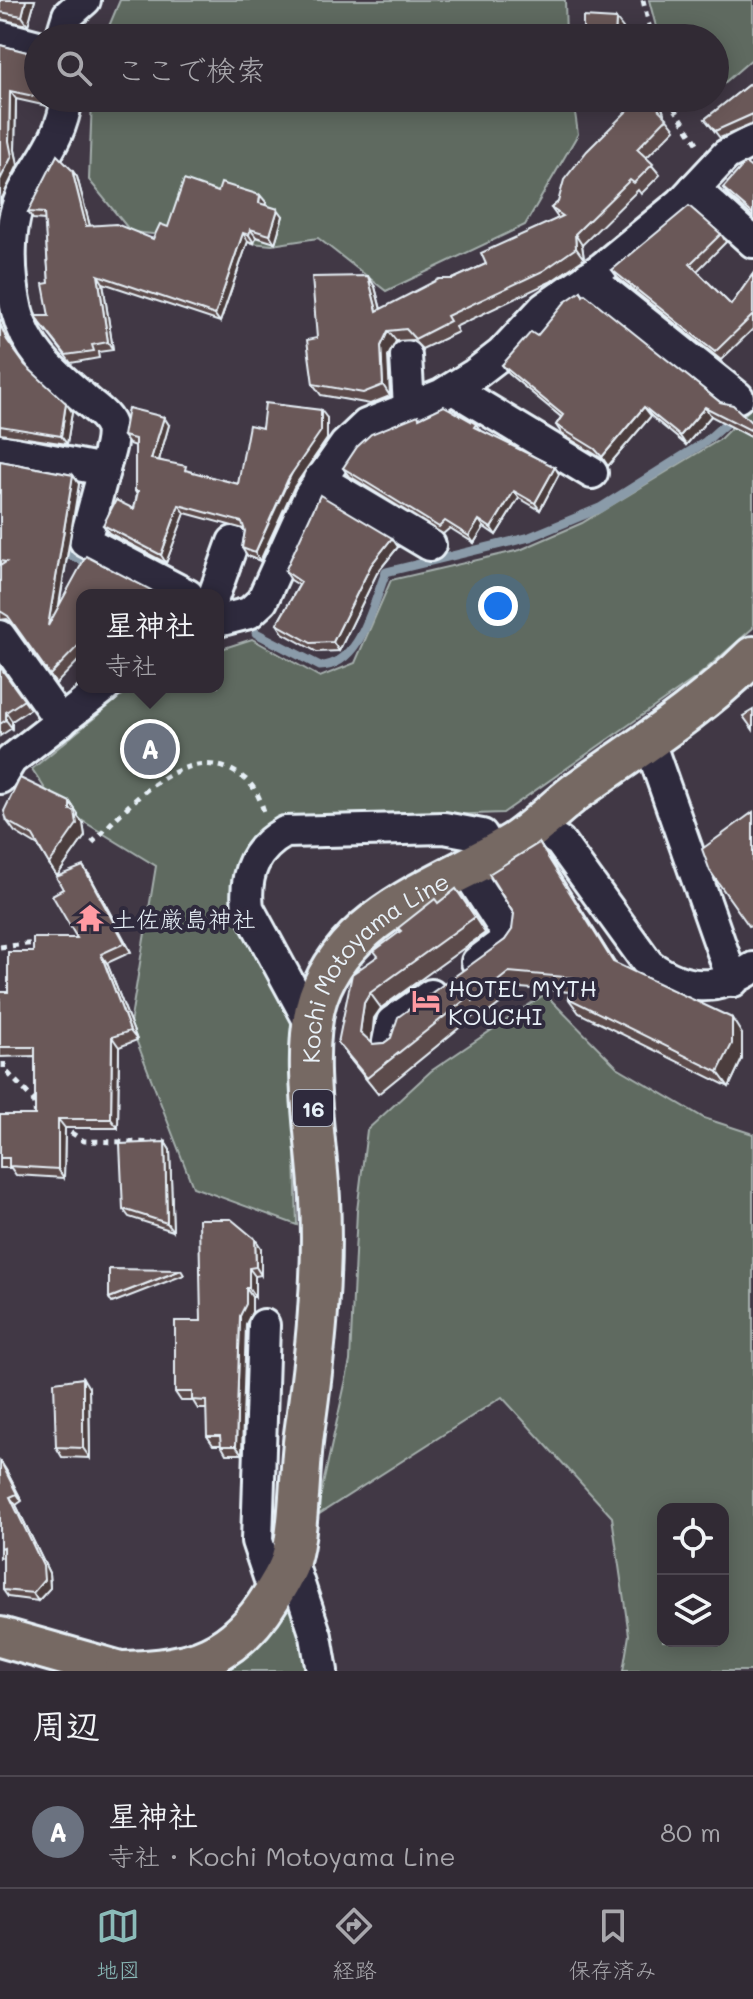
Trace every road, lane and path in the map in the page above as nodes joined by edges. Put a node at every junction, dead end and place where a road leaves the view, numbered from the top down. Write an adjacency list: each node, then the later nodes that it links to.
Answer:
1 (85, 0): 3 (street)
2 (643, 0): 4 (path)
3 (65, 24)
4 (649, 24)
5 (0, 36): 6 (street)
6 (24, 42)
7 (65, 112): 13 (street)
8 (674, 112): 10 (path)
9 (753, 141): 10 (street)
10 (704, 178): 11 (street); 12 (street)
11 (753, 242)
12 (588, 277): 15 (street); 16 (street)
13 (8, 307): 19 (street)
14 (406, 356): 17 (street)
15 (453, 389): 17 (street); 20 (street)
16 (738, 397)
17 (409, 407): 21 (street)
18 (0, 450): 19 (street)
19 (104, 470): 24 (street)
20 (592, 473)
21 (319, 479): 23 (street); 26 (street)
22 (233, 542): 25 (street)
23 (430, 545)
24 (177, 589)
25 (224, 590)
26 (224, 611)
27 (6, 627): 30 (street)
28 (753, 656): 31 (main road, Kochi Motoyama Line / 16)
29 (97, 693): 30 (street)
30 (61, 722): 32 (street)
31 (648, 739): 33 (main road, Kochi Motoyama Line / 16); 39 (street)
32 (0, 778)
33 (532, 824): 36 (main road, Kochi Motoyama Line / 16); 39 (street)
34 (271, 840): 35 (path); 36 (street); 40 (street)
35 (92, 843)
36 (479, 860): 40 (main road, Kochi Motoyama Line / 16); 42 (street)
37 (36, 943): 38 (path)
38 (0, 947)
39 (743, 975)
40 (312, 1026): 47 (main road, Kochi Motoyama Line / 16)
41 (4, 1042): 43 (path)
42 (388, 1042)
43 (37, 1128)
44 (48, 1129): 45 (path)
45 (167, 1143)
46 (264, 1325): 47 (street)
47 (282, 1576): 49 (main road, Kochi Motoyama Line / 16); 50 (street)
48 (0, 1637): 49 (main road, Kochi Motoyama Line / 16)
49 (122, 1671)
50 (322, 1671)

